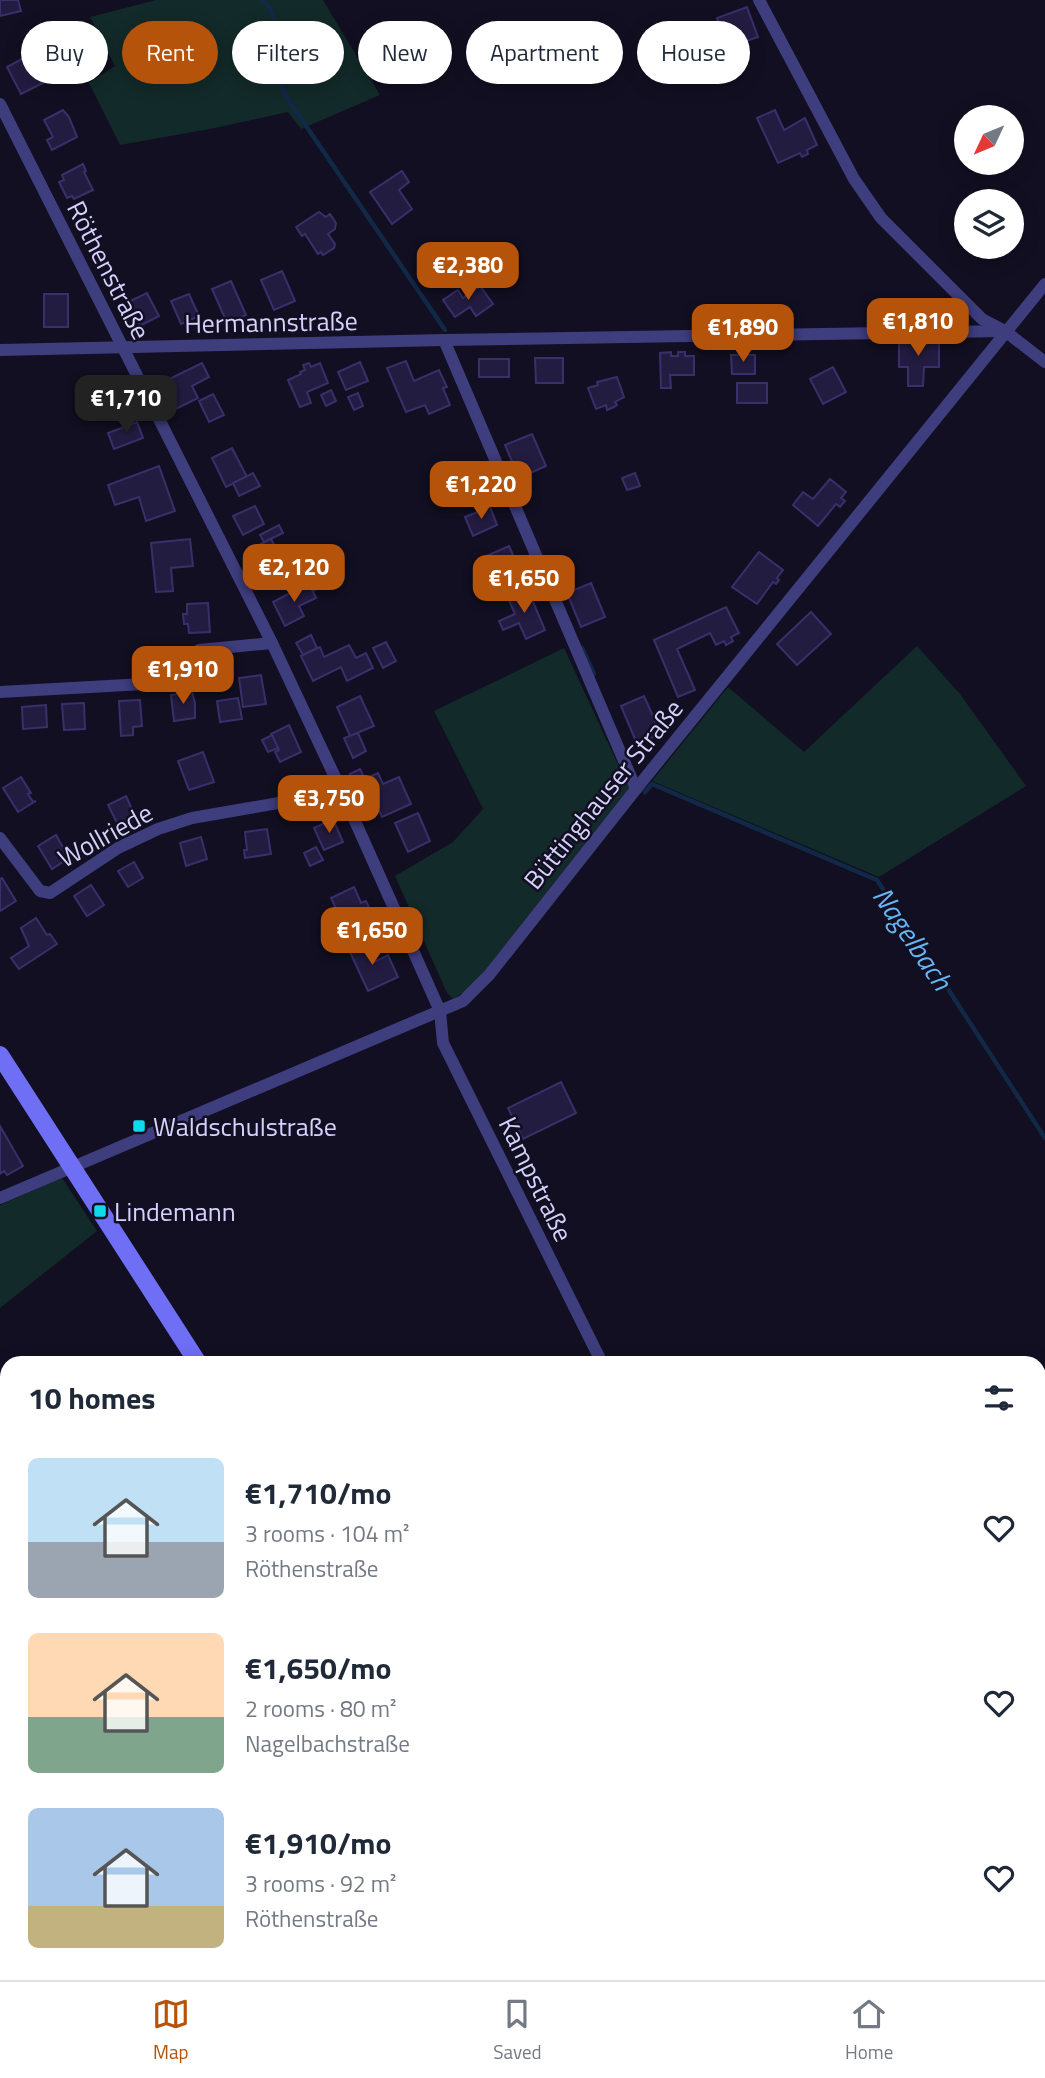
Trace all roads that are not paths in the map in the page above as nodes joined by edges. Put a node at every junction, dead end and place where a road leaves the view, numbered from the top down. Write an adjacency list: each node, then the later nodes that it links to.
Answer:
1 (759, 0): 4 (street)
2 (0, 104): 6 (street, Röthenstraße)
3 (1045, 284): 4 (street, Büttinghauser Straße)
4 (1005, 331): 5 (street, Hermannstraße); 8 (street); 11 (street, Büttinghauser Straße)
5 (444, 340): 6 (street, Hermannstraße); 11 (street)
6 (124, 348): 7 (street, Hermannstraße); 9 (street, Röthenstraße)
7 (0, 350)
8 (1045, 362)
9 (272, 643): 10 (street); 12 (street, Röthenstraße)
10 (0, 692)
11 (636, 789): 14 (street, Büttinghauser Straße)
12 (342, 792): 13 (street, Wollriede); 14 (street, Röthenstraße)
13 (0, 838)
14 (440, 1011): 16 (street, Büttinghauser Straße); 19 (street, Kampstraße)
15 (0, 1055): 16 (main road)
16 (72, 1168): 17 (street); 18 (main road)
17 (0, 1198)
18 (193, 1356)
19 (599, 1356)

